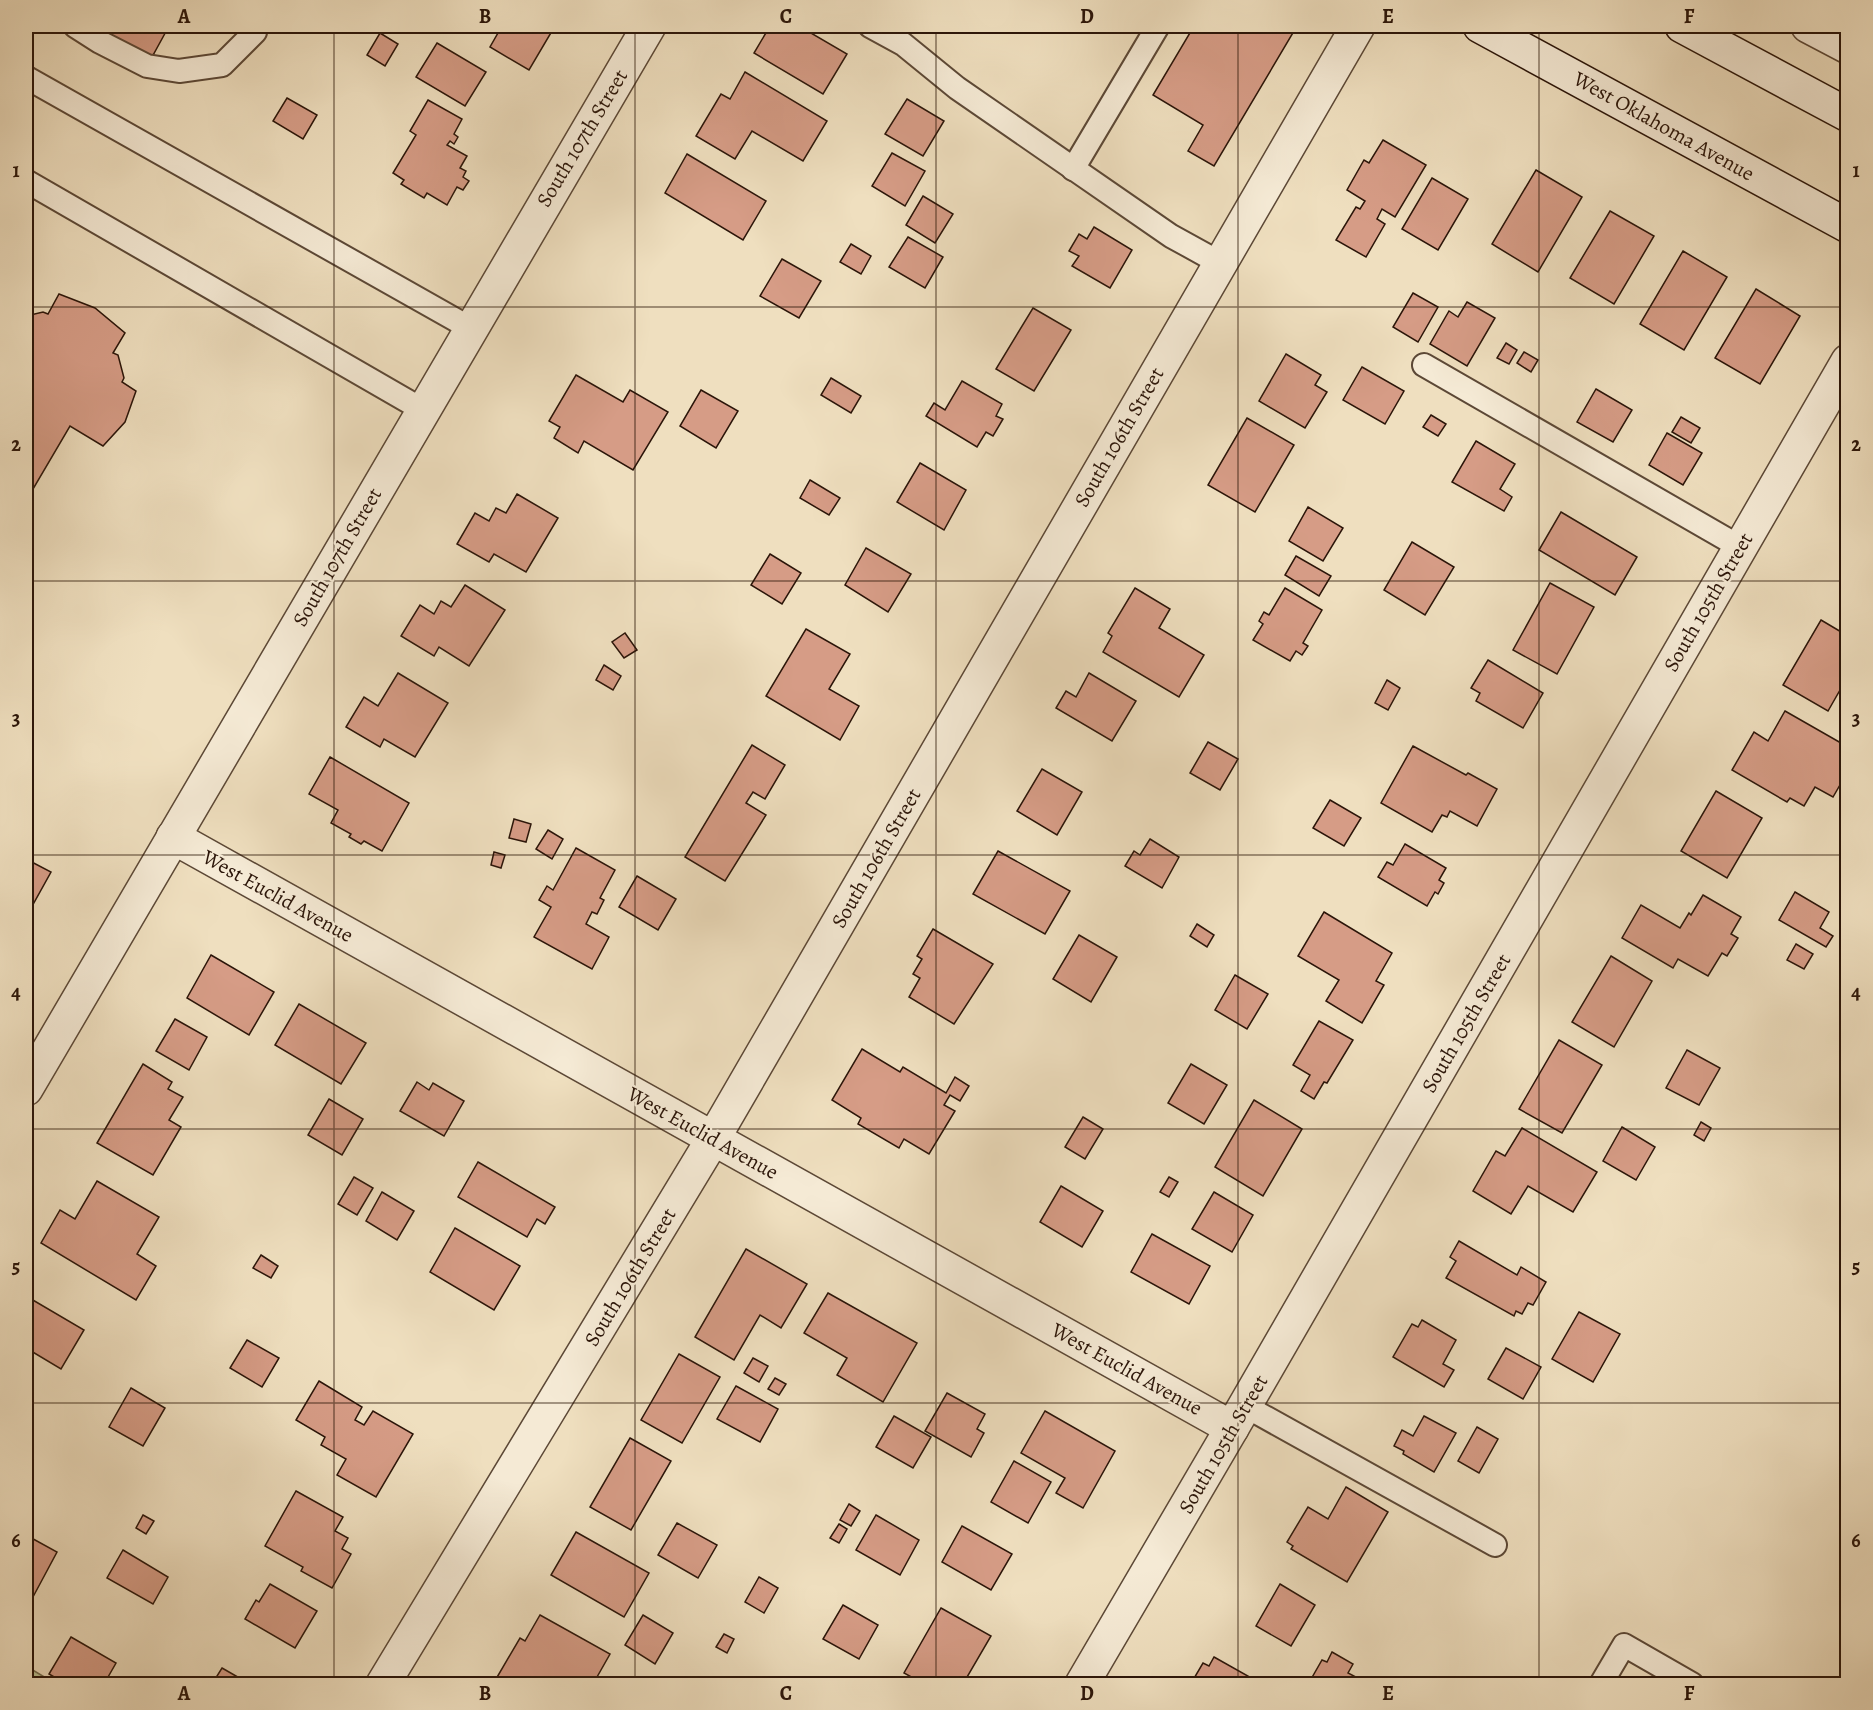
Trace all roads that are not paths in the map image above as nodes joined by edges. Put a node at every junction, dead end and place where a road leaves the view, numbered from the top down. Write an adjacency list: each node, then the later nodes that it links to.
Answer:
1 (75, 26): 9 (lane)
2 (648, 26): 17 (street, South 107th Street)
3 (870, 26): 13 (lane)
4 (1158, 26): 13 (lane)
5 (1358, 26): 16 (street, South 106th Street)
6 (1480, 26): 15 (street, West Oklahoma Avenue)
7 (1682, 26): 12 (street)
8 (1808, 26): 10 (street)
9 (255, 32)
10 (1848, 48)
11 (26, 85): 17 (lane)
12 (1848, 115)
13 (1073, 169): 16 (lane)
14 (26, 181): 20 (lane)
15 (1848, 225)
16 (1220, 262): 24 (street, South 106th Street)
17 (470, 328): 20 (street, South 107th Street)
18 (1848, 362): 21 (street, South 105th Street)
19 (1424, 365): 21 (lane)
20 (423, 410): 22 (street, South 107th Street)
21 (1740, 547): 25 (street, South 105th Street)
22 (173, 837): 23 (street, South 107th Street); 24 (street, West Euclid Avenue)
23 (26, 1089)
24 (713, 1139): 25 (street, West Euclid Avenue); 27 (street, South 106th Street)
25 (1239, 1417): 26 (lane); 28 (street, South 105th Street)
26 (1495, 1545)
27 (383, 1684)
28 (1082, 1684)
29 (1601, 1684): 30 (lane)
30 (1692, 1684)

